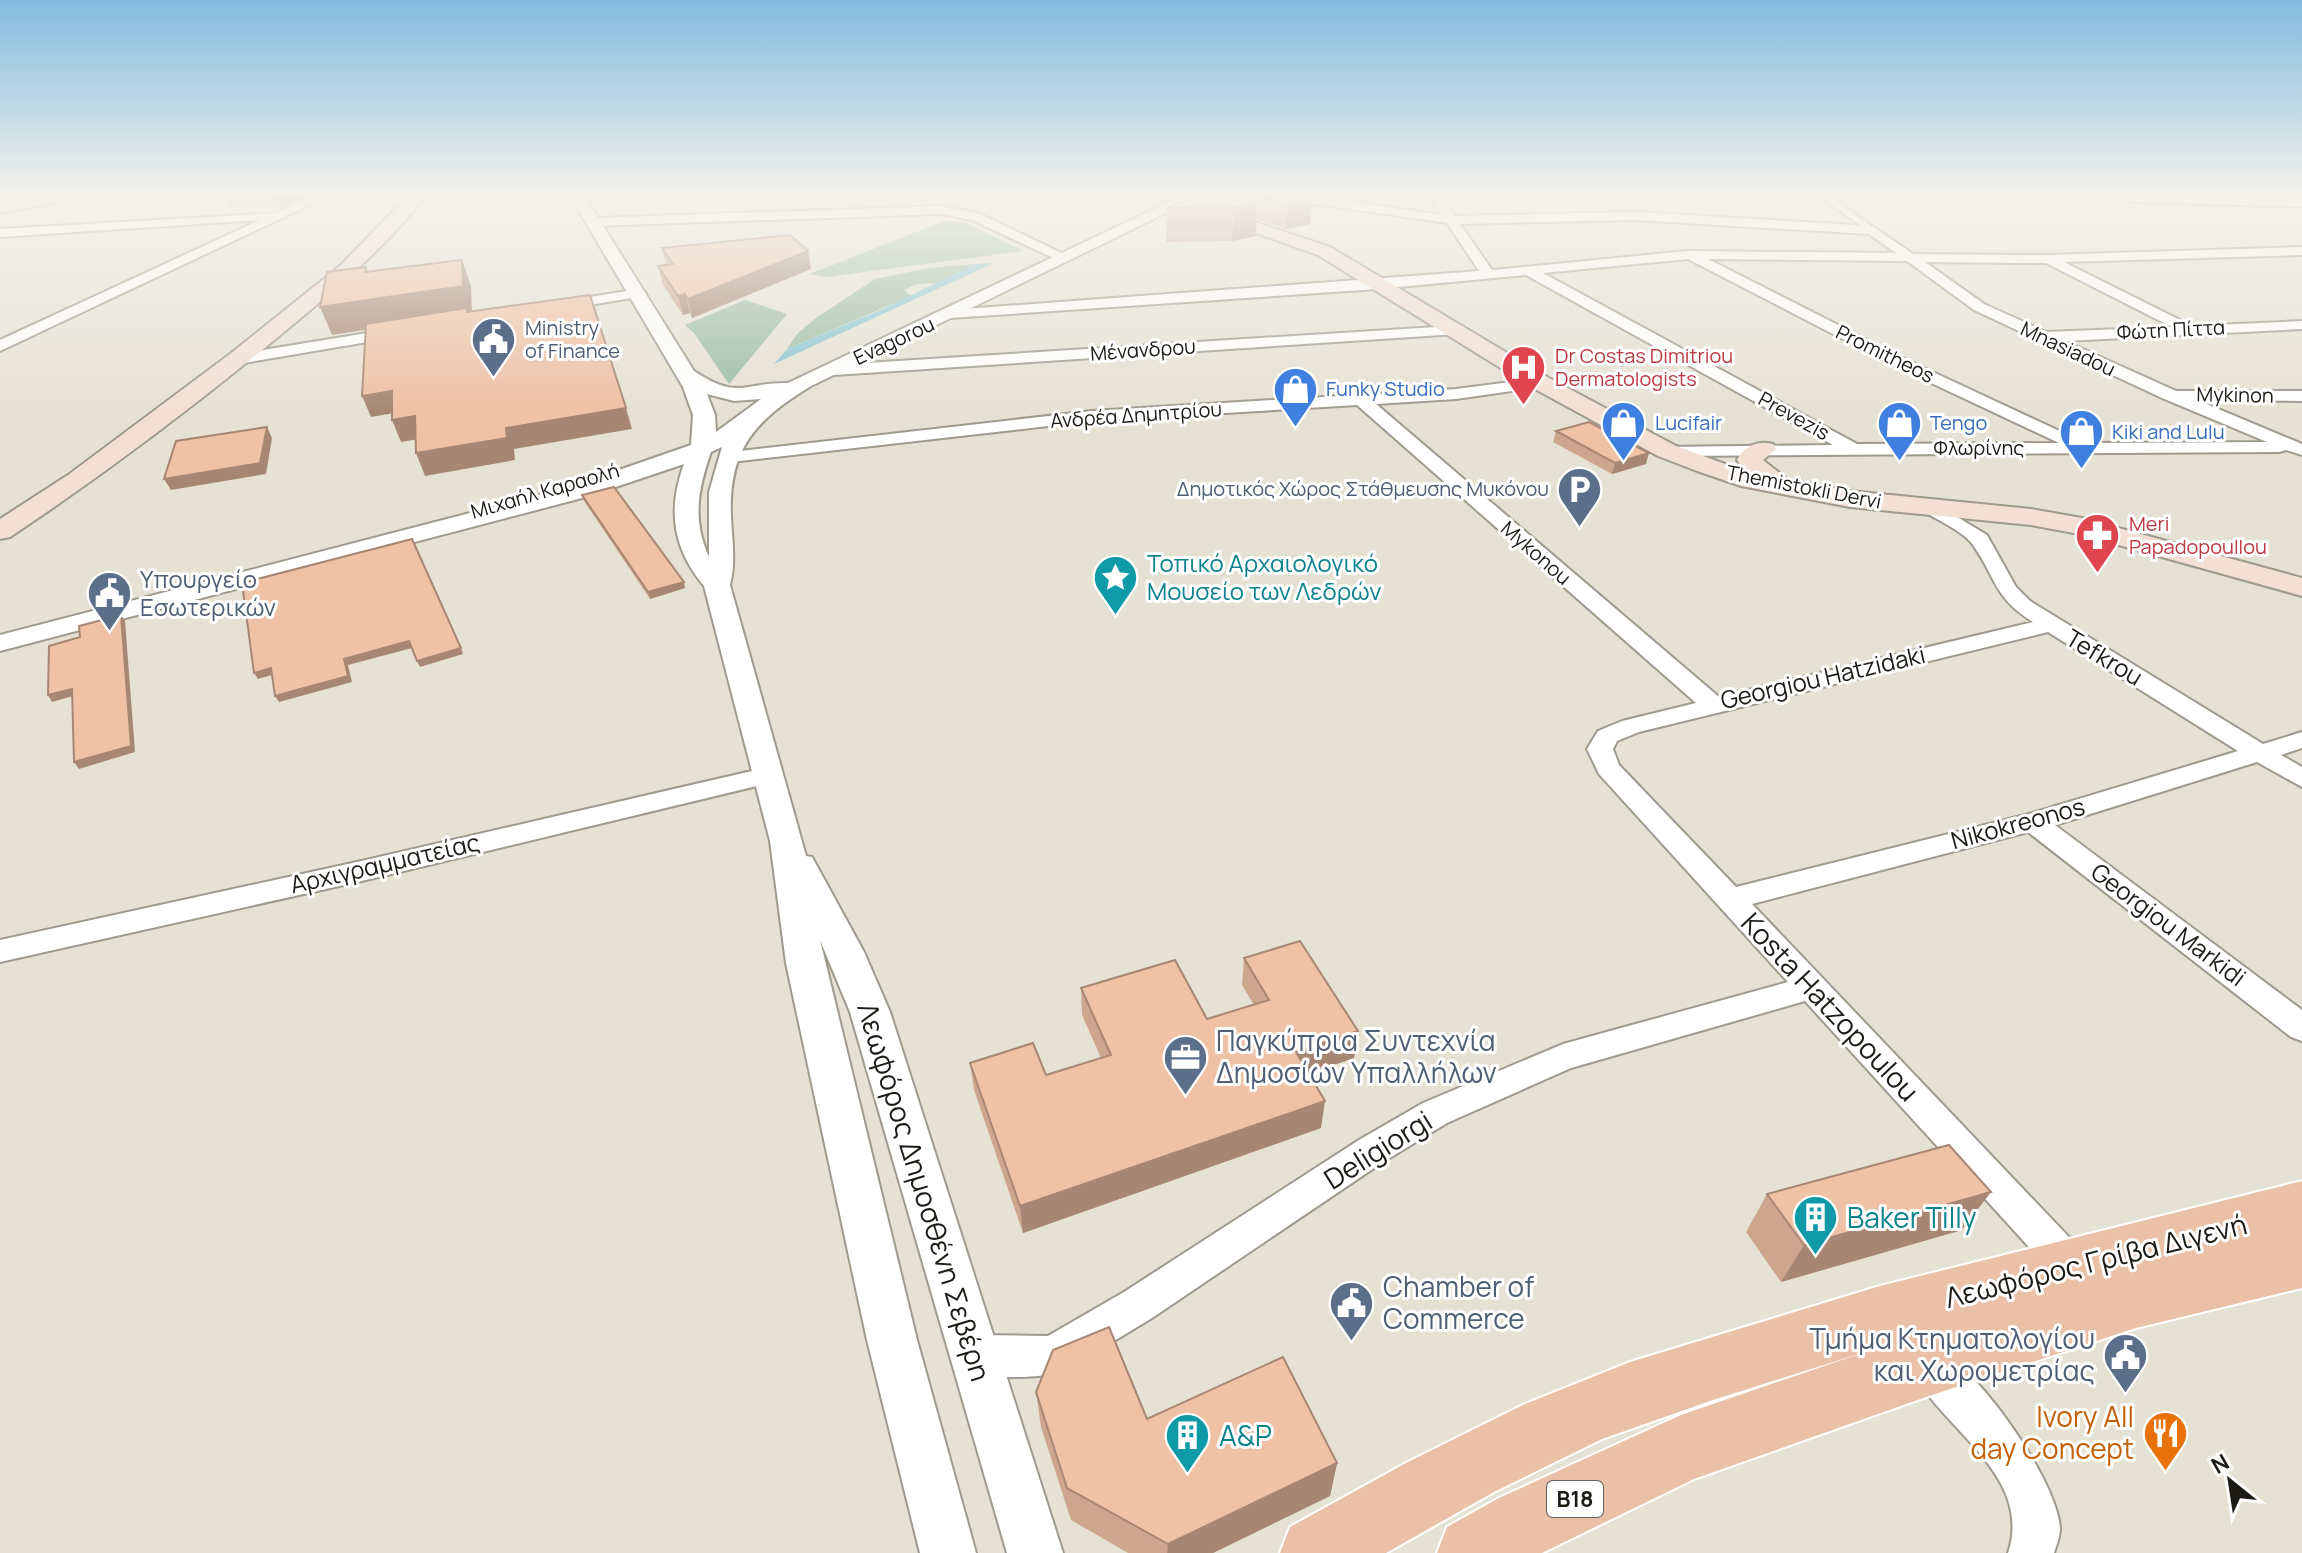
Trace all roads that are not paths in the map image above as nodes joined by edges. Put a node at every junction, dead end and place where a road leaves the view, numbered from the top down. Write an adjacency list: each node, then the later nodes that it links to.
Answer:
1 (171, 266): 22 (street)
2 (350, 266): 23 (main road)
3 (622, 266): 14 (street)
4 (1048, 266): 16 (street, Evagorou)
5 (1346, 266): 13 (main road, Themistokli Dervi)
6 (1483, 266): 12 (street)
7 (1555, 266): 11 (street)
8 (1711, 266): 34 (street, Promitheos)
9 (1924, 266): 21 (street, Mnasiadou)
10 (2062, 266): 18 (street)
11 (1526, 269): 12 (street); 33 (street, Prevezis)
12 (1487, 273): 13 (street)
13 (1377, 285): 16 (street); 20 (main road, Themistokli Dervi)
14 (639, 293): 15 (street); 25 (street)
15 (548, 308)
16 (950, 314): 24 (street, Evagorou)
17 (2302, 325): 18 (street, Φώτη Πίττα)
18 (2188, 328): 21 (street, Φώτη Πίττα)
19 (409, 331): 23 (street)
20 (1452, 331): 24 (street, Μένανδρου); 26 (main road, Themistokli Dervi)
21 (2040, 337): 28 (street, Mnasiadou)
22 (0, 346)
23 (238, 359): 40 (main road)
24 (834, 370): 27 (street, Evagorou)
25 (688, 375): 27 (street); 32 (street)
26 (1541, 383): 30 (street, Ανδρέα Δημητρίου); 37 (main road, Themistokli Dervi)
27 (796, 387): 31 (street, Evagorou); 32 (street, Μιχαήλ Καραολή)
28 (2168, 394): 29 (street, Mykinon); 35 (street, Mnasiadou)
29 (2302, 396)
30 (1361, 400): 38 (street, Ανδρέα Δημητρίου); 53 (street, Mykonou)
31 (751, 419): 32 (street, Μιχαήλ Καραολή); 38 (street, Evagorou)
32 (703, 443): 39 (street, Μιχαήλ Καραολή); 42 (street); 47 (street, Μιχαήλ Καραολή)
33 (1853, 448): 34 (street, Φλωρίνης); 36 (street, Φλωρίνης)
34 (2085, 448): 35 (street, Φλωρίνης)
35 (2296, 448)
36 (1764, 449): 37 (street, Φλωρίνης); 41 (main road)
37 (1667, 451): 41 (main road, Themistokli Dervi)
38 (731, 457): 42 (street); 48 (street, Evagorou)
39 (634, 475): 42 (street); 47 (street, Μιχαήλ Καραολή)
40 (77, 481): 45 (main road); 46 (main road)
41 (1780, 486): 43 (main road, Themistokli Dervi)
42 (686, 493): 48 (street)
43 (1934, 509): 44 (main road, Themistokli Dervi); 51 (street, Tefkrou)
44 (1964, 512): 49 (main road, Themistokli Dervi); 50 (main road, Themistokli Dervi)
45 (0, 531)
46 (0, 547)
47 (291, 566): 52 (street, Μιχαήλ Καραολή)
48 (717, 585): 57 (street, Λεωφόρος Δημοσθένη Σεβέρη)
49 (2302, 587)
50 (2302, 599)
51 (2049, 625): 53 (street, Georgiou Hatzidaki); 56 (street, Tefkrou)
52 (0, 643)
53 (1712, 704): 55 (street, Georgiou Hatzidaki)
54 (2302, 740): 56 (street, Nikokreonos)
55 (1602, 741): 61 (street, Kosta Hatzopoulou)
56 (2262, 754): 58 (street, Tefkrou); 59 (street, Nikokreonos)
57 (769, 775): 60 (street, Λεωφόρος Δημοσθένη Σεβέρη); 62 (street, Αρχιγραμματείας)
58 (2302, 779)
59 (2033, 822): 61 (street, Nikokreonos); 64 (street, Georgiou Markidi)
60 (787, 841): 68 (street, Λεωφόρος Δημοσθένη Σεβέρη); 70 (street, Λεωφόρος Δημοσθένη Σεβέρη)
61 (1731, 899): 63 (street, Kosta Hatzopoulou)
62 (0, 951)
63 (1809, 988): 67 (street, Kosta Hatzopoulou); 68 (street, Deligiorgi)
64 (2302, 1028)
65 (2302, 1208): 67 (main road, Λεωφόρος Γρίβα Διγενή)
66 (2302, 1259): 69 (main road, Λεωφόρος Γρίβα Διγενή / B18)
67 (2072, 1267): 72 (main road, Λεωφόρος Γρίβα Διγενή)
68 (974, 1355): 71 (street, Λεωφόρος Δημοσθένη Σεβέρη)
69 (1929, 1363): 73 (main road, Λεωφόρος Γρίβα Διγενή / B18); 74 (street)
70 (948, 1553)
71 (1035, 1553)
72 (1316, 1553)
73 (1473, 1553)
74 (2031, 1553)

